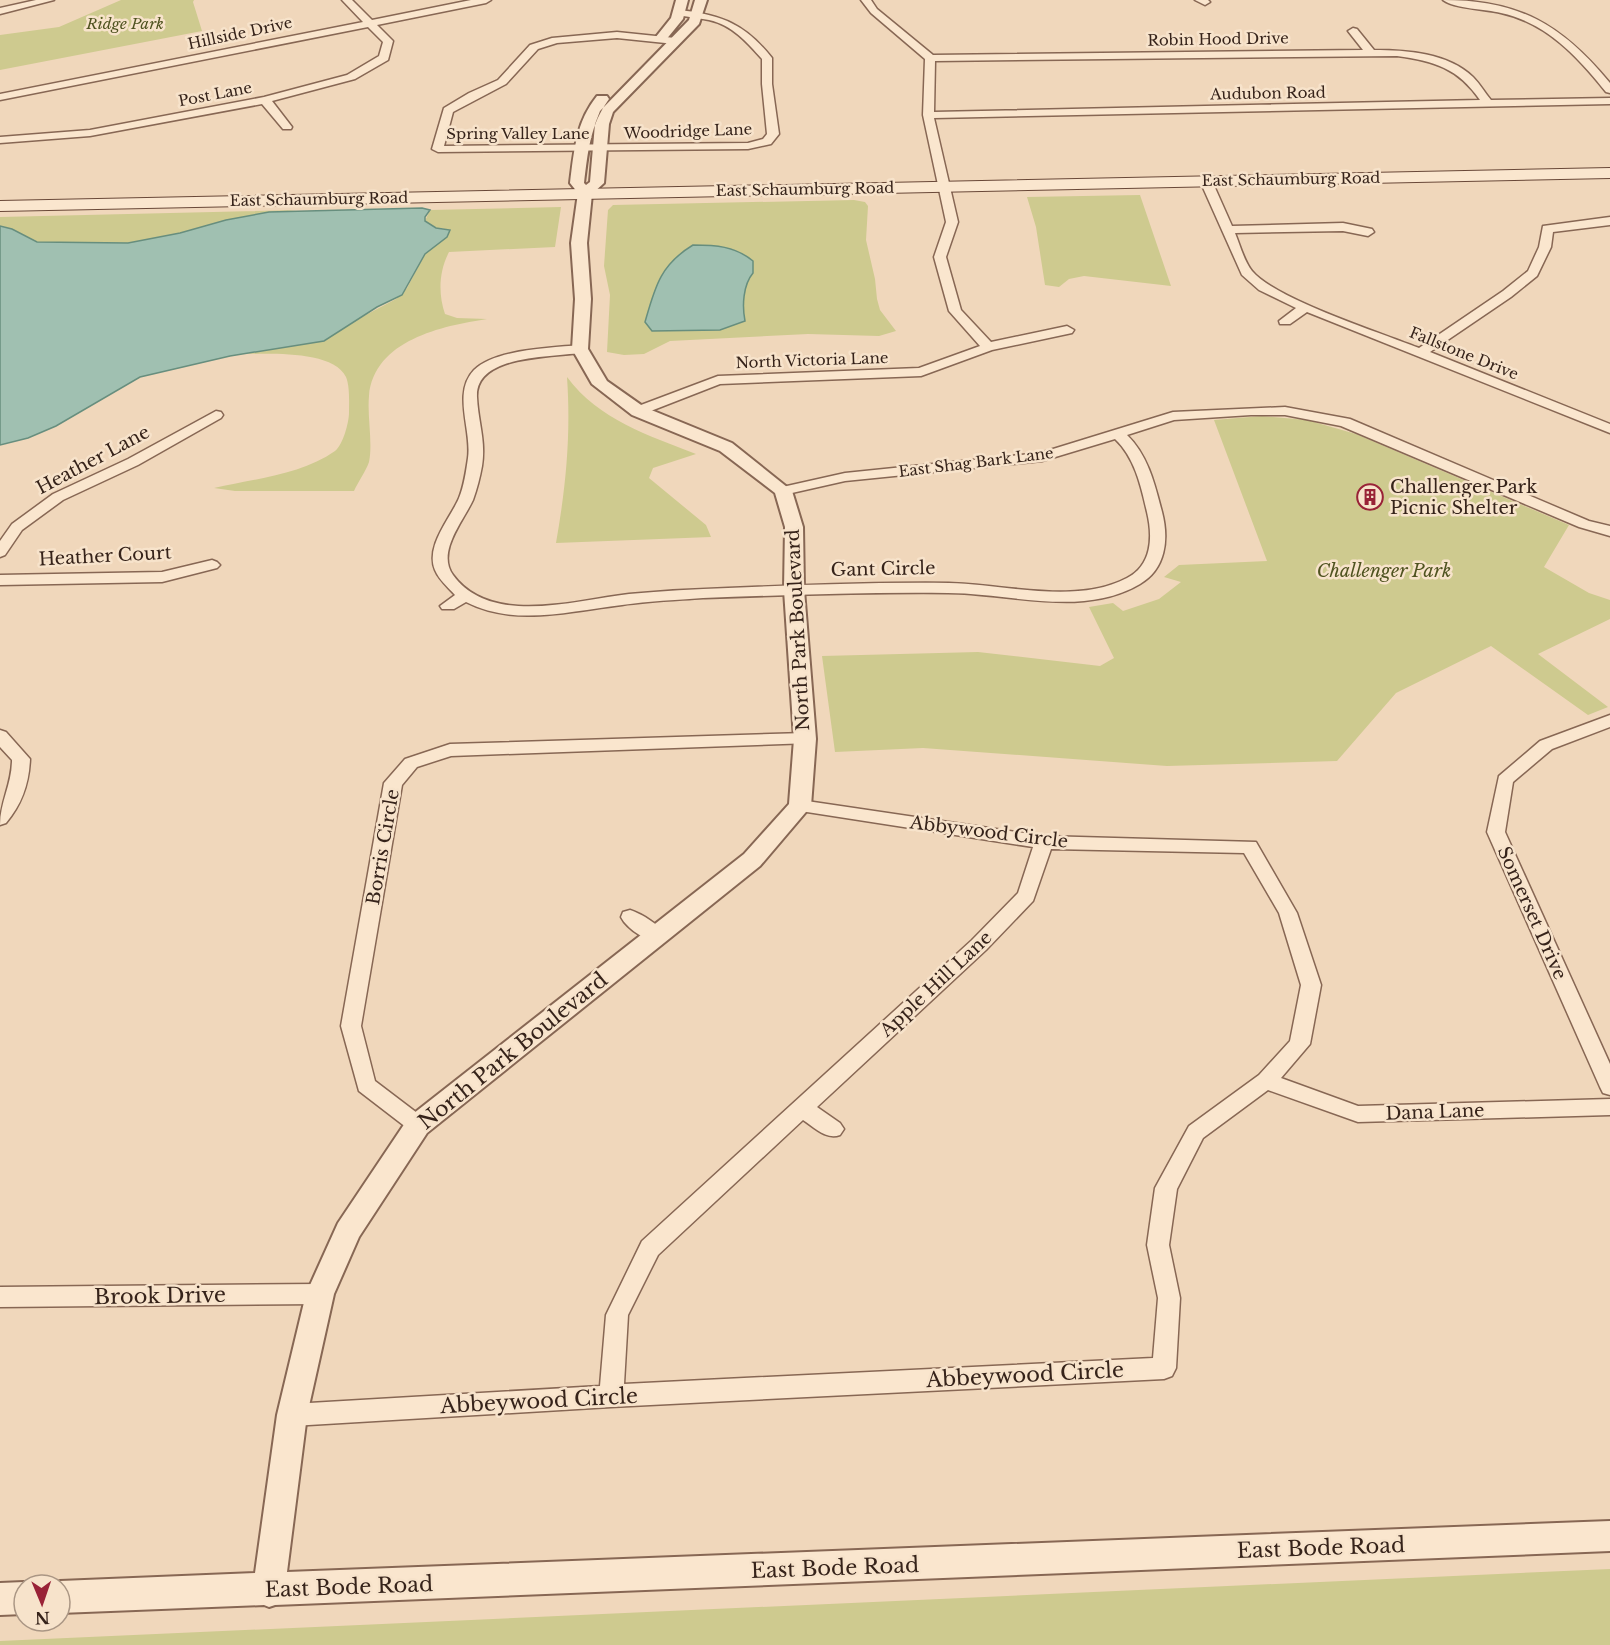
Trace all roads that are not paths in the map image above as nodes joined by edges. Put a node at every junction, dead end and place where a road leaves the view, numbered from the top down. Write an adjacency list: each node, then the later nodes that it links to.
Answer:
1 (49, 0): 8 (street)
2 (347, 0): 10 (street)
3 (701, 0): 9 (street)
4 (866, 0): 15 (street)
5 (1448, 0): 16 (street)
6 (478, 1): 10 (street, Hillside Drive)
7 (681, 7): 9 (street, Woodridge Lane); 12 (street)
8 (0, 11)
9 (698, 15): 13 (street); 25 (street, Woodridge Lane)
10 (368, 22): 17 (street, Hillside Drive); 18 (street, Post Lane)
11 (1353, 31): 14 (street)
12 (660, 39): 13 (street, Spring Valley Lane); 24 (street); 24 (street, Spring Valley Lane)
13 (675, 41): 25 (street)
14 (1370, 52): 15 (street, Robin Hood Drive); 20 (street, Robin Hood Drive)
15 (930, 58): 21 (street)
16 (1610, 90)
17 (0, 97)
18 (265, 100): 22 (street); 23 (street, Post Lane)
19 (1610, 101): 20 (street, Audubon Road)
20 (1488, 104): 21 (street, Audubon Road)
21 (928, 115): 28 (street)
22 (287, 127)
23 (0, 140)
24 (582, 147): 25 (street, Spring Valley Lane); 29 (street)
25 (600, 148): 29 (street)
26 (1610, 173): 27 (main road, East Schaumburg Road)
27 (1206, 181): 28 (main road, East Schaumburg Road); 32 (street, Fallstone Drive)
28 (945, 186): 29 (main road, East Schaumburg Road); 37 (street)
29 (585, 193): 30 (main road, East Schaumburg Road); 38 (street)
30 (0, 206)
31 (1610, 221): 39 (street)
32 (1227, 230): 33 (street); 34 (street, Fallstone Drive)
33 (1368, 232)
34 (1306, 308): 35 (street); 39 (street, Fallstone Drive)
35 (1285, 321)
36 (1067, 330): 37 (street, North Victoria Lane)
37 (988, 347): 40 (street, North Victoria Lane)
38 (580, 349): 40 (street); 50 (street, Gant Circle)
39 (1420, 353): 42 (street, Fallstone Drive)
40 (638, 411): 44 (street)
41 (216, 415): 46 (street, Heather Lane)
42 (1610, 429)
43 (1118, 434): 44 (street, East Shag Bark Lane); 45 (street, East Shag Bark Lane); 49 (street, Gant Circle)
44 (783, 491): 49 (street, North Park Boulevard)
45 (1610, 531)
46 (0, 552)
47 (212, 565): 48 (street, Heather Court)
48 (0, 580)
49 (794, 590): 50 (street, Gant Circle); 54 (street, North Park Boulevard)
50 (466, 595): 51 (street)
51 (448, 606)
52 (1610, 721): 62 (street, Somerset Drive)
53 (0, 736): 56 (street)
54 (805, 739): 55 (street, North Park Boulevard); 65 (street, Borris Circle)
55 (800, 806): 57 (street, Abbywood Circle); 60 (street, North Park Boulevard)
56 (0, 819)
57 (1044, 842): 58 (street, Abbywood Circle); 64 (street, Apple Hill Lane)
58 (1251, 847): 61 (street, Abbeywood Circle)
59 (630, 917): 60 (street)
60 (657, 936): 65 (street, North Park Boulevard)
61 (1266, 1081): 63 (street, Dana Lane); 69 (street, Abbeywood Circle)
62 (1610, 1088)
63 (1610, 1107)
64 (802, 1108): 66 (street); 69 (street, Apple Hill Lane)
65 (418, 1125): 67 (street, North Park Boulevard)
66 (833, 1129)
67 (320, 1294): 68 (street, Brook Drive); 70 (street, North Park Boulevard)
68 (0, 1297)
69 (610, 1396): 70 (street, Abbeywood Circle)
70 (292, 1415): 72 (street, North Park Boulevard)
71 (1610, 1536): 72 (street, East Bode Road)
72 (269, 1591): 73 (street, East Bode Road)
73 (72, 1597)

